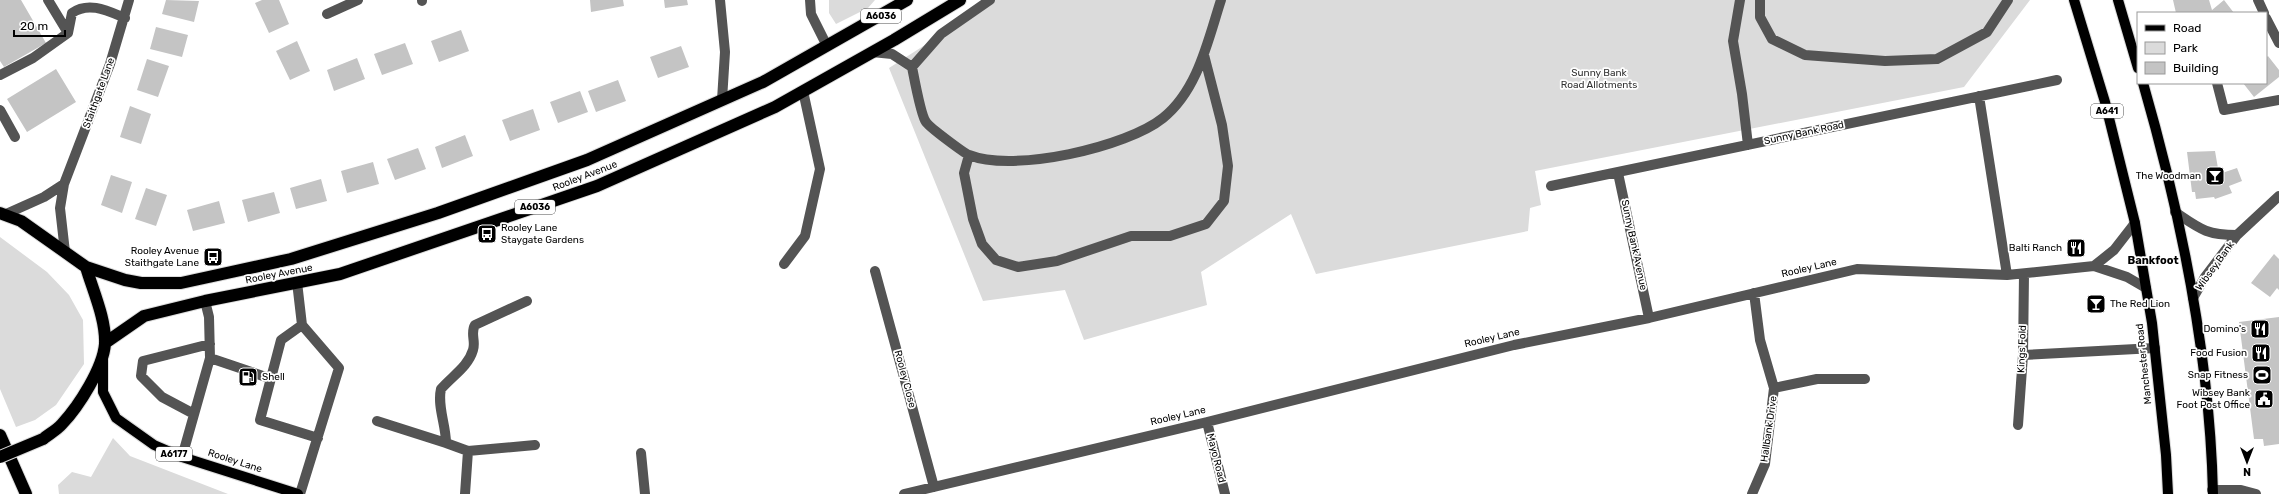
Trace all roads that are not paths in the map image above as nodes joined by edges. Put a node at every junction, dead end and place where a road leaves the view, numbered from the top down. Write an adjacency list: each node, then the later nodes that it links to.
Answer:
1 (48, 0): 20 (street)
2 (129, 0): 18 (street, Staithgate Lane)
3 (358, 0): 17 (street)
4 (720, 0): 33 (street)
5 (810, 0): 22 (street)
6 (907, 0): 22 (highway, Rooley Avenue / A6036)
7 (960, 0): 23 (highway, Rooley Avenue / A6036)
8 (990, 0): 26 (street)
9 (1221, 0): 24 (street)
10 (1740, 0): 37 (street)
11 (1760, 0): 12 (street)
12 (2008, 0)
13 (2074, 0): 45 (main road, Manchester Road / A641)
14 (2118, 0): 25 (main road)
15 (2258, 0): 16 (street)
16 (2264, 12)
17 (326, 14)
18 (125, 18): 20 (street); 40 (street, Staithgate Lane)
19 (2267, 20): 21 (street)
20 (68, 33): 27 (street)
21 (2279, 42)
22 (827, 46): 33 (highway, Rooley Avenue / A6036)
23 (872, 52): 26 (street); 31 (highway, Rooley Avenue / A6036)
24 (1204, 55): 38 (street); 38 (street)
25 (2137, 65)
26 (912, 67): 38 (street)
27 (0, 75)
28 (2057, 80): 32 (street, Sunny Bank Road)
29 (2142, 84): 43 (main road)
30 (2217, 84): 34 (street)
31 (803, 91): 48 (street); 54 (highway, Rooley Avenue / A6036)
32 (1979, 96): 37 (street, Sunny Bank Road); 53 (street)
33 (722, 100): 50 (highway, Rooley Avenue / A6036)
34 (2279, 100)
35 (0, 110): 36 (street)
36 (15, 137)
37 (1748, 145): 39 (street, Sunny Bank Road)
38 (969, 155)
39 (1618, 173): 41 (street, Sunny Bank Road); 60 (street, Sunny Bank Avenue)
40 (64, 184): 44 (street); 47 (street, Staithgate Lane)
41 (1552, 186)
42 (2279, 196): 46 (street, Wibsey Bank)
43 (2175, 212): 46 (street, Wibsey Bank); 57 (main road)
44 (2, 213): 47 (highway, Rooley Avenue)
45 (2134, 223): 49 (street); 55 (main road, Manchester Road / A641)
46 (2237, 235): 57 (street, Wibsey Bank)
47 (65, 252): 50 (highway, Rooley Avenue)
48 (784, 264)
49 (2094, 266): 52 (street, Rooley Lane); 55 (street, Rooley Lane)
50 (86, 267): 62 (highway, A6177)
51 (875, 271): 83 (street, Rooley Close)
52 (2024, 274): 53 (street, Rooley Lane); 65 (street, Kings Fold)
53 (2007, 275): 56 (street, Rooley Lane)
54 (297, 282): 58 (highway, Rooley Avenue / A6036); 61 (street)
55 (2146, 288): 64 (main road, Manchester Road / A641)
56 (1754, 293): 60 (street, Rooley Lane); 70 (street, Hallbank Drive)
57 (2193, 298): 84 (main road)
58 (205, 301): 62 (highway, Rooley Avenue / A6036); 63 (street)
59 (527, 301): 77 (street)
60 (1649, 318): 73 (street, Rooley Lane)
61 (302, 325): 68 (street); 76 (street)
62 (105, 343): 67 (highway, A6177)
63 (210, 344): 66 (street); 71 (street)
64 (2155, 348): 65 (street); 92 (main road, Manchester Road / A641)
65 (2023, 356): 74 (street, Kings Fold)
66 (210, 358): 68 (street); 71 (street)
67 (102, 360): 81 (highway, A6177, bridge); 82 (main road, Rooley Lane / A6177)
68 (269, 378): 76 (street)
69 (1864, 379): 70 (street)
70 (1774, 388): 91 (street, Hallbank Drive)
71 (194, 414): 82 (street)
72 (377, 421): 77 (street)
73 (1207, 422): 83 (street, Rooley Lane); 90 (street, Mayo Road)
74 (2018, 425)
75 (0, 435): 85 (highway)
76 (318, 438): 86 (street)
77 (446, 443): 79 (street)
78 (535, 445): 79 (street)
79 (468, 451): 87 (street)
80 (641, 453): 88 (street)
81 (0, 457)
82 (182, 457): 86 (main road, Rooley Lane / A6177)
83 (934, 487): 89 (street, Rooley Lane)
84 (2212, 492): 93 (street)
85 (26, 494)
86 (299, 494)
87 (465, 494)
88 (645, 494)
89 (904, 494)
90 (1225, 494)
91 (1752, 494)
92 (2168, 494)
93 (2256, 494)

